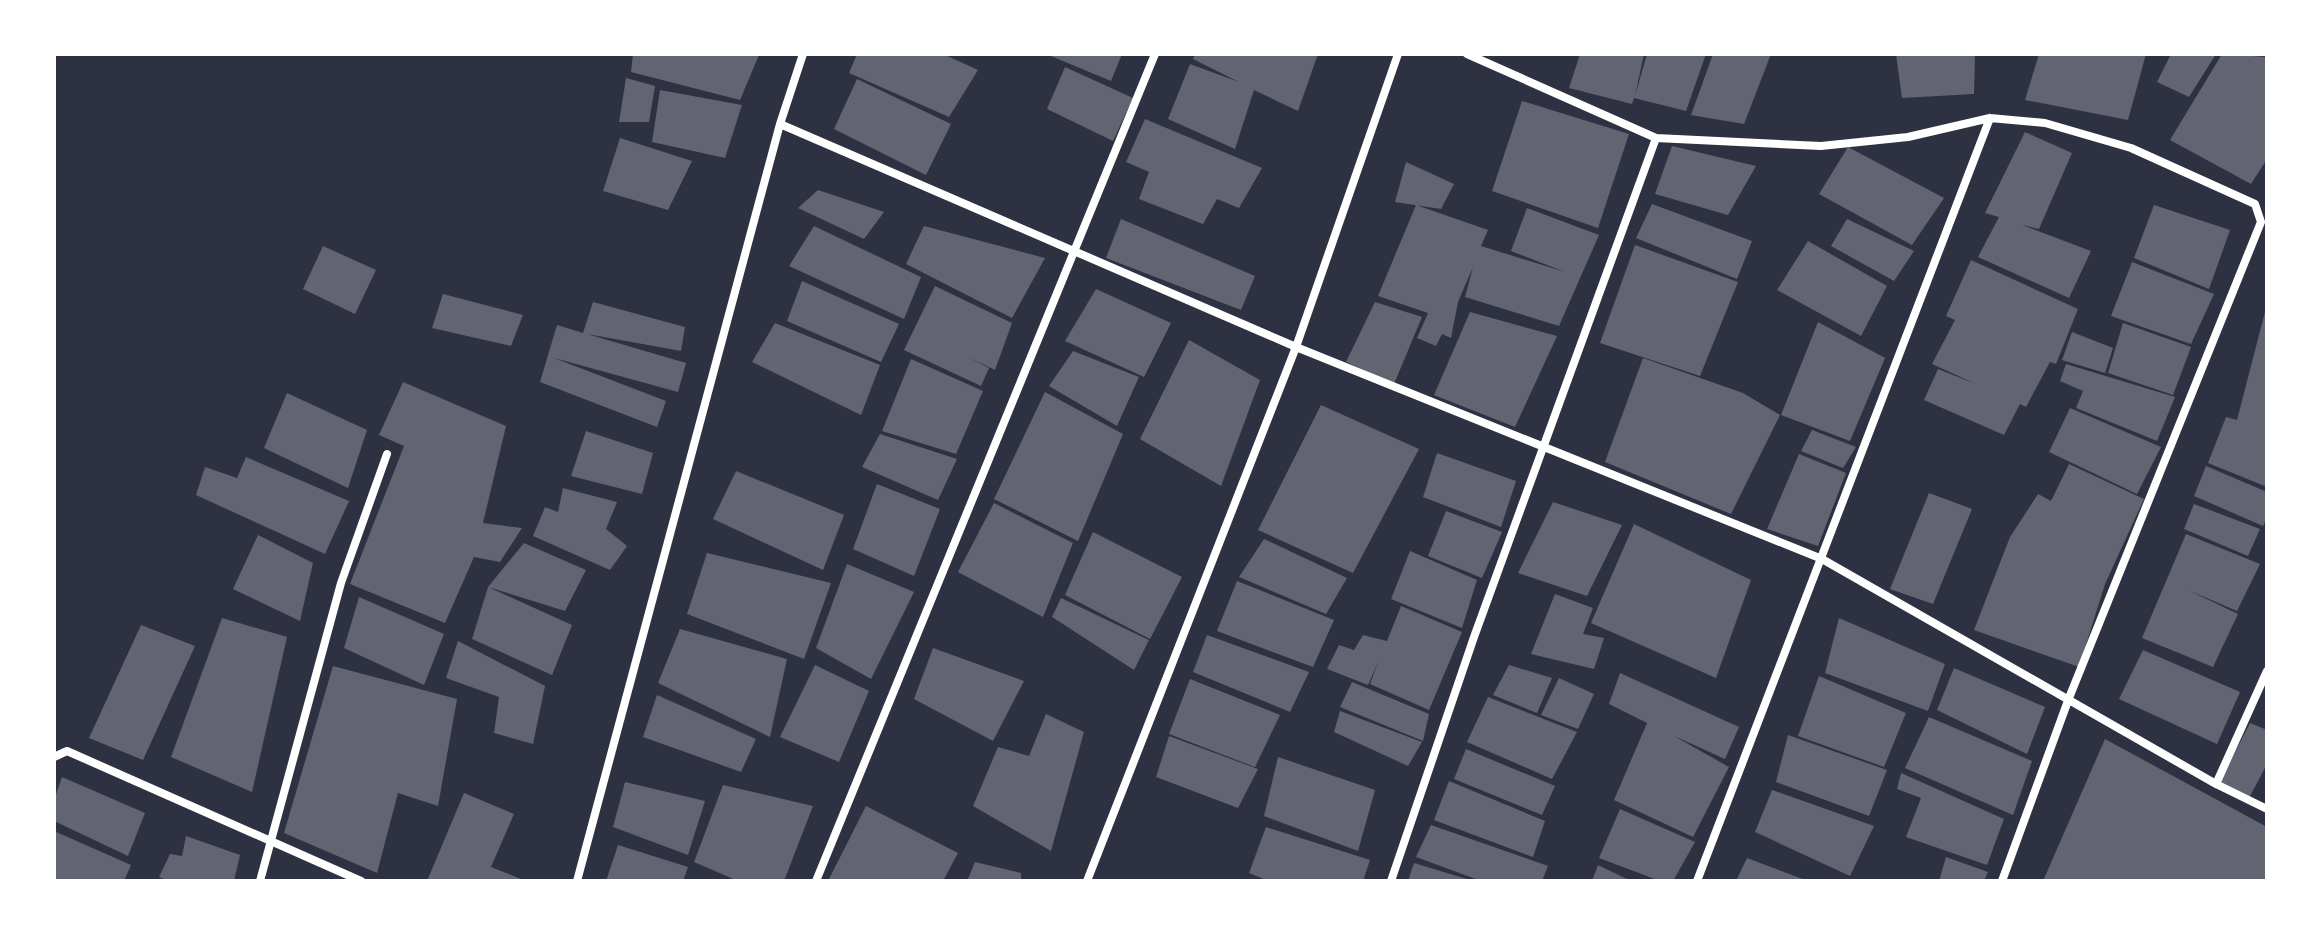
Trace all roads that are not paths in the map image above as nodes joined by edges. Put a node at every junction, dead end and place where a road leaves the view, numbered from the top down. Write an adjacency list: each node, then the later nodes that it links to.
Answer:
1 (803, 54): 6 (street)
2 (1155, 54): 8 (street)
3 (1398, 54): 9 (street)
4 (1467, 54): 7 (street)
5 (1990, 118): 7 (street); 12 (street); 14 (street)
6 (780, 124): 8 (street); 21 (street)
7 (1656, 138): 10 (street)
8 (1072, 251): 9 (street); 22 (street)
9 (1296, 347): 10 (street); 23 (street)
10 (1545, 447): 12 (street); 24 (street)
11 (387, 454): 18 (street)
12 (1822, 559): 14 (street); 25 (street)
13 (2267, 671): 16 (street)
14 (2069, 698): 16 (street); 26 (street)
15 (54, 757): 18 (street)
16 (2216, 784): 17 (street)
17 (2267, 809)
18 (271, 844): 19 (street); 20 (street)
19 (260, 881)
20 (361, 881)
21 (577, 881)
22 (816, 881)
23 (1087, 881)
24 (1391, 881)
25 (1697, 881)
26 (2002, 881)

